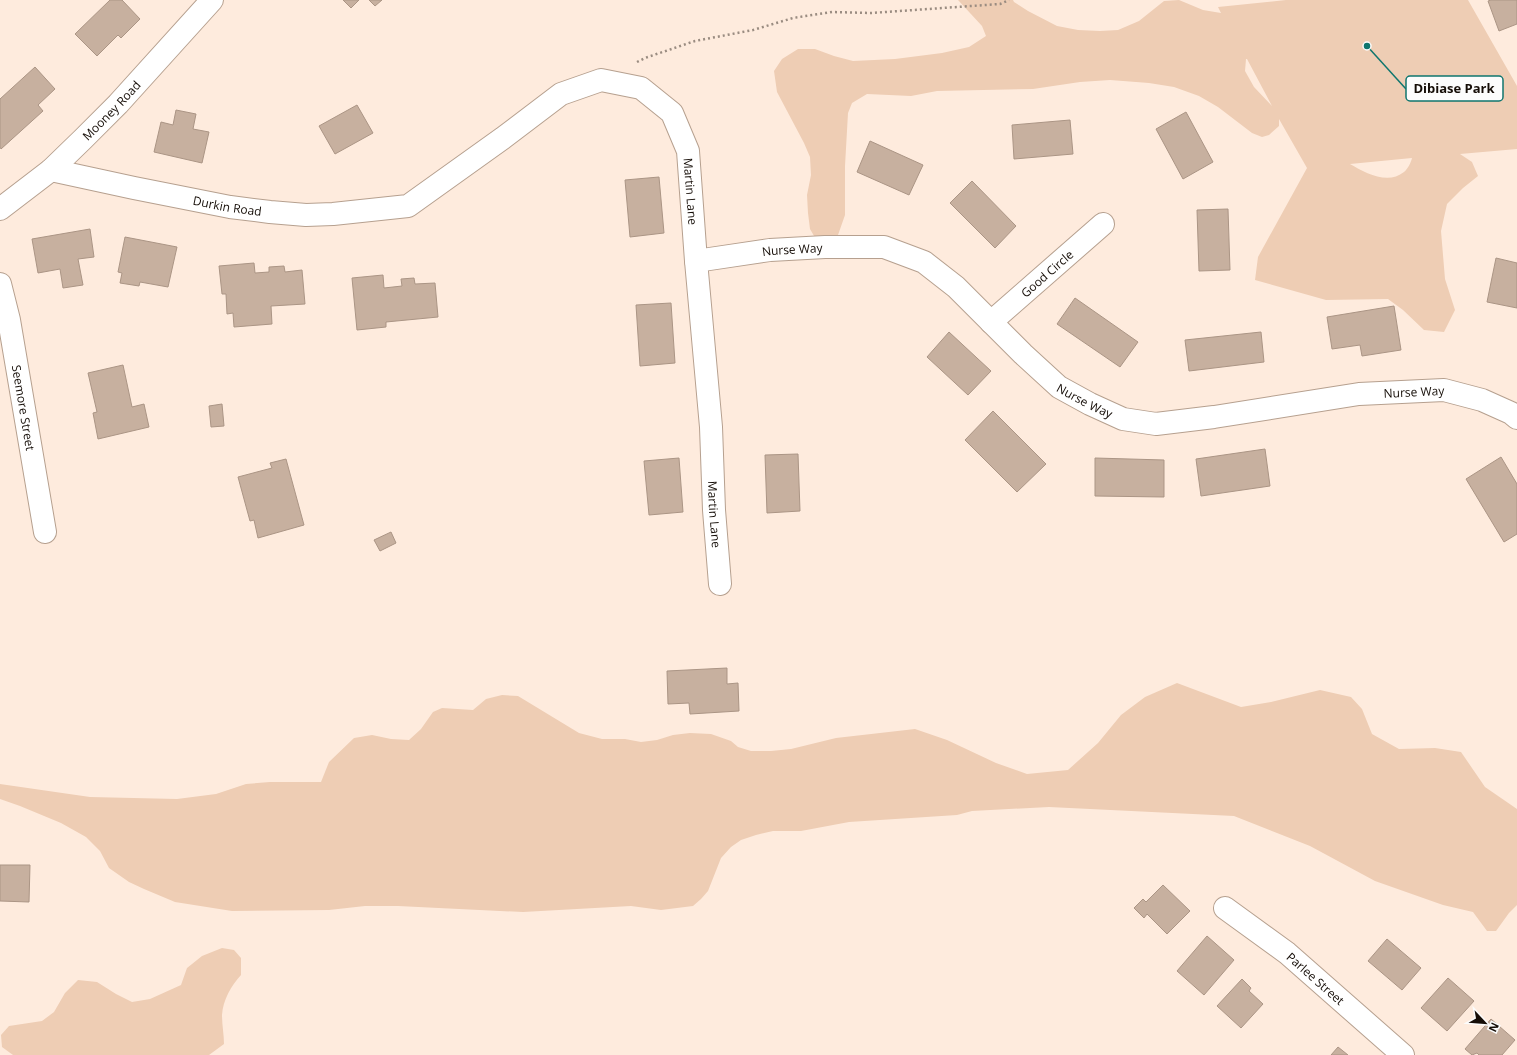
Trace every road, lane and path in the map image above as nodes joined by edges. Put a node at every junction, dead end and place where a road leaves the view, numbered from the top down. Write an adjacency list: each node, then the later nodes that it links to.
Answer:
1 (212, 0): 4 (street, Mooney Road)
2 (1008, 0): 3 (path)
3 (601, 80): 4 (street, Durkin Road); 7 (street, Martin Lane)
4 (50, 170): 5 (street, Mooney Road)
5 (0, 209)
6 (1103, 224): 9 (street, Good Circle)
7 (696, 261): 9 (street, Nurse Way); 12 (street, Martin Lane)
8 (0, 284): 11 (street, Seemore Street)
9 (991, 322): 10 (street, Nurse Way)
10 (1517, 418)
11 (45, 532)
12 (720, 584)
13 (1225, 908): 14 (street, Parlee Street)
14 (1403, 1055)

